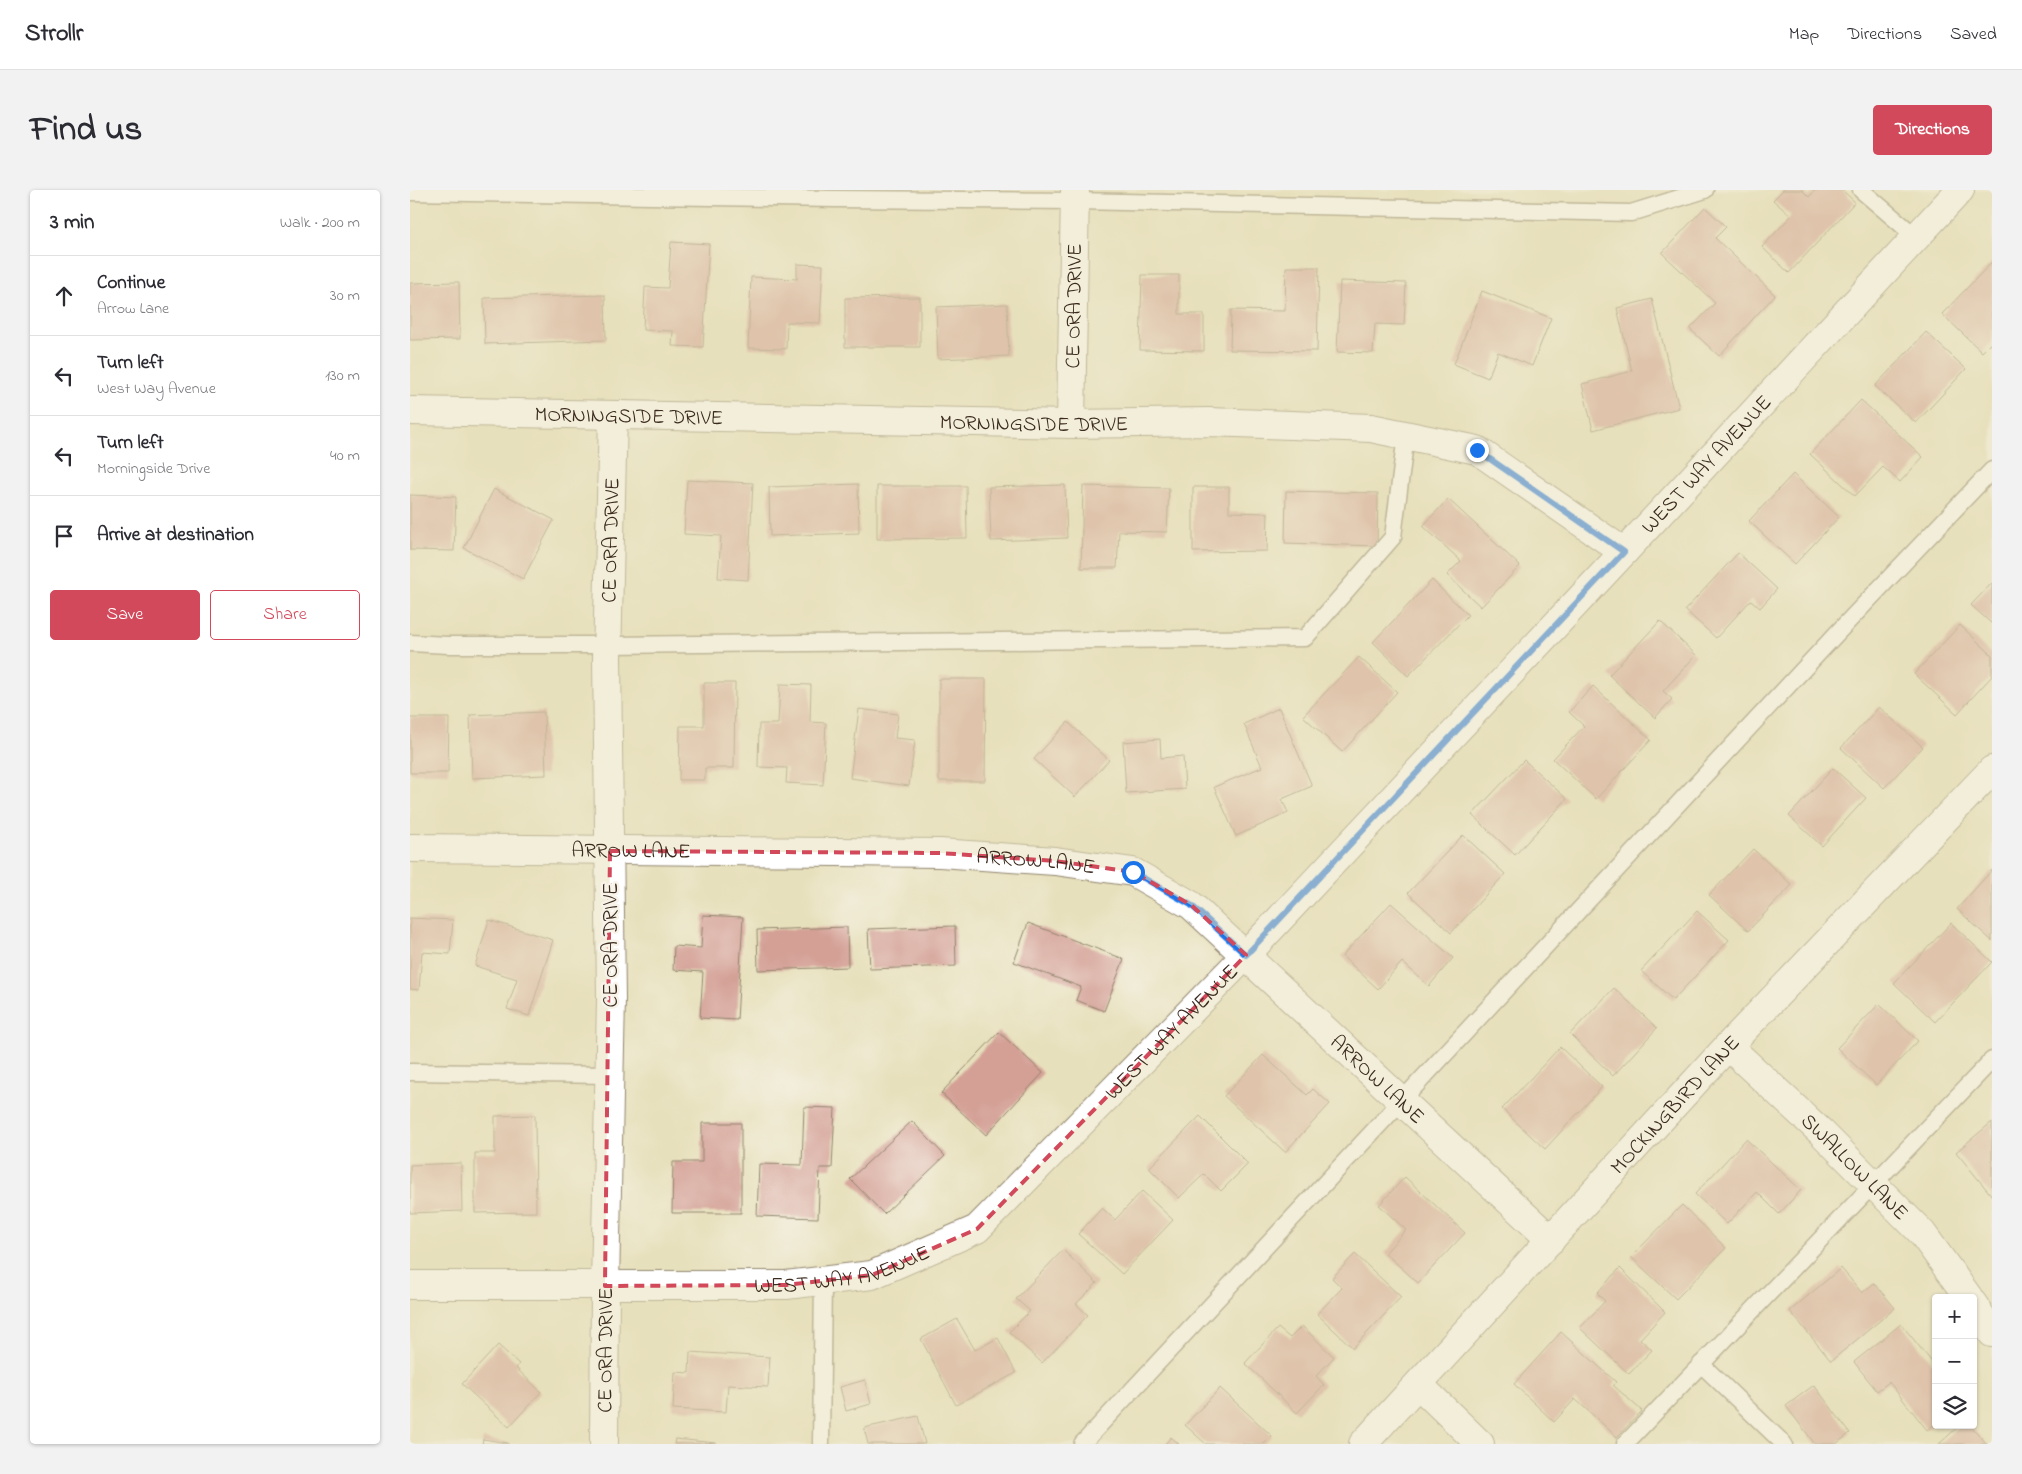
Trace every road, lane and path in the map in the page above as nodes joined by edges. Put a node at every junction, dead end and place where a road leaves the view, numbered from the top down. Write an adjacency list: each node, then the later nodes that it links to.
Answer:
1 (1705, 190): 5 (lane)
2 (1861, 190): 6 (lane)
3 (1960, 190): 6 (street, WEST WAY AVENUE)
4 (410, 192): 5 (lane)
5 (1076, 195): 9 (street, CE ORA DRIVE)
6 (1916, 238): 12 (street, WEST WAY AVENUE)
7 (410, 411): 8 (street, MORNINGSIDE DRIVE)
8 (613, 416): 9 (street, MORNINGSIDE DRIVE); 14 (street, CE ORA DRIVE)
9 (1070, 424): 10 (street, MORNINGSIDE DRIVE)
10 (1406, 435): 12 (street, MORNINGSIDE DRIVE); 14 (lane)
11 (1992, 470): 23 (lane)
12 (1624, 552): 18 (street, WEST WAY AVENUE)
13 (410, 643): 14 (lane)
14 (608, 645): 17 (street, CE ORA DRIVE)
15 (1992, 770): 19 (street, MOCKINGBIRD LANE)
16 (410, 848): 17 (street, ARROW LANE)
17 (610, 851): 18 (street, ARROW LANE); 22 (street, CE ORA DRIVE)
18 (1246, 955): 23 (street, ARROW LANE); 26 (street, WEST WAY AVENUE)
19 (1728, 1046): 24 (street, SWALLOW LANE); 25 (street, MOCKINGBIRD LANE)
20 (1992, 1060): 24 (lane)
21 (410, 1072): 22 (lane)
22 (609, 1075): 28 (street, CE ORA DRIVE)
23 (1402, 1101): 25 (street, ARROW LANE); 36 (lane)
24 (1872, 1184): 29 (street, SWALLOW LANE); 32 (lane)
25 (1551, 1240): 33 (street, MOCKINGBIRD LANE)
26 (823, 1281): 28 (street, WEST WAY AVENUE); 35 (lane)
27 (410, 1285): 28 (street, WEST WAY AVENUE)
28 (605, 1286): 34 (street, CE ORA DRIVE)
29 (1966, 1294)
30 (1977, 1310): 31 (street)
31 (1992, 1332)
32 (1701, 1364): 39 (lane); 40 (lane)
33 (1419, 1385): 37 (street, MOCKINGBIRD LANE); 38 (street)
34 (604, 1444)
35 (821, 1444)
36 (1082, 1444)
37 (1363, 1444)
38 (1480, 1444)
39 (1625, 1444)
40 (1784, 1444)

